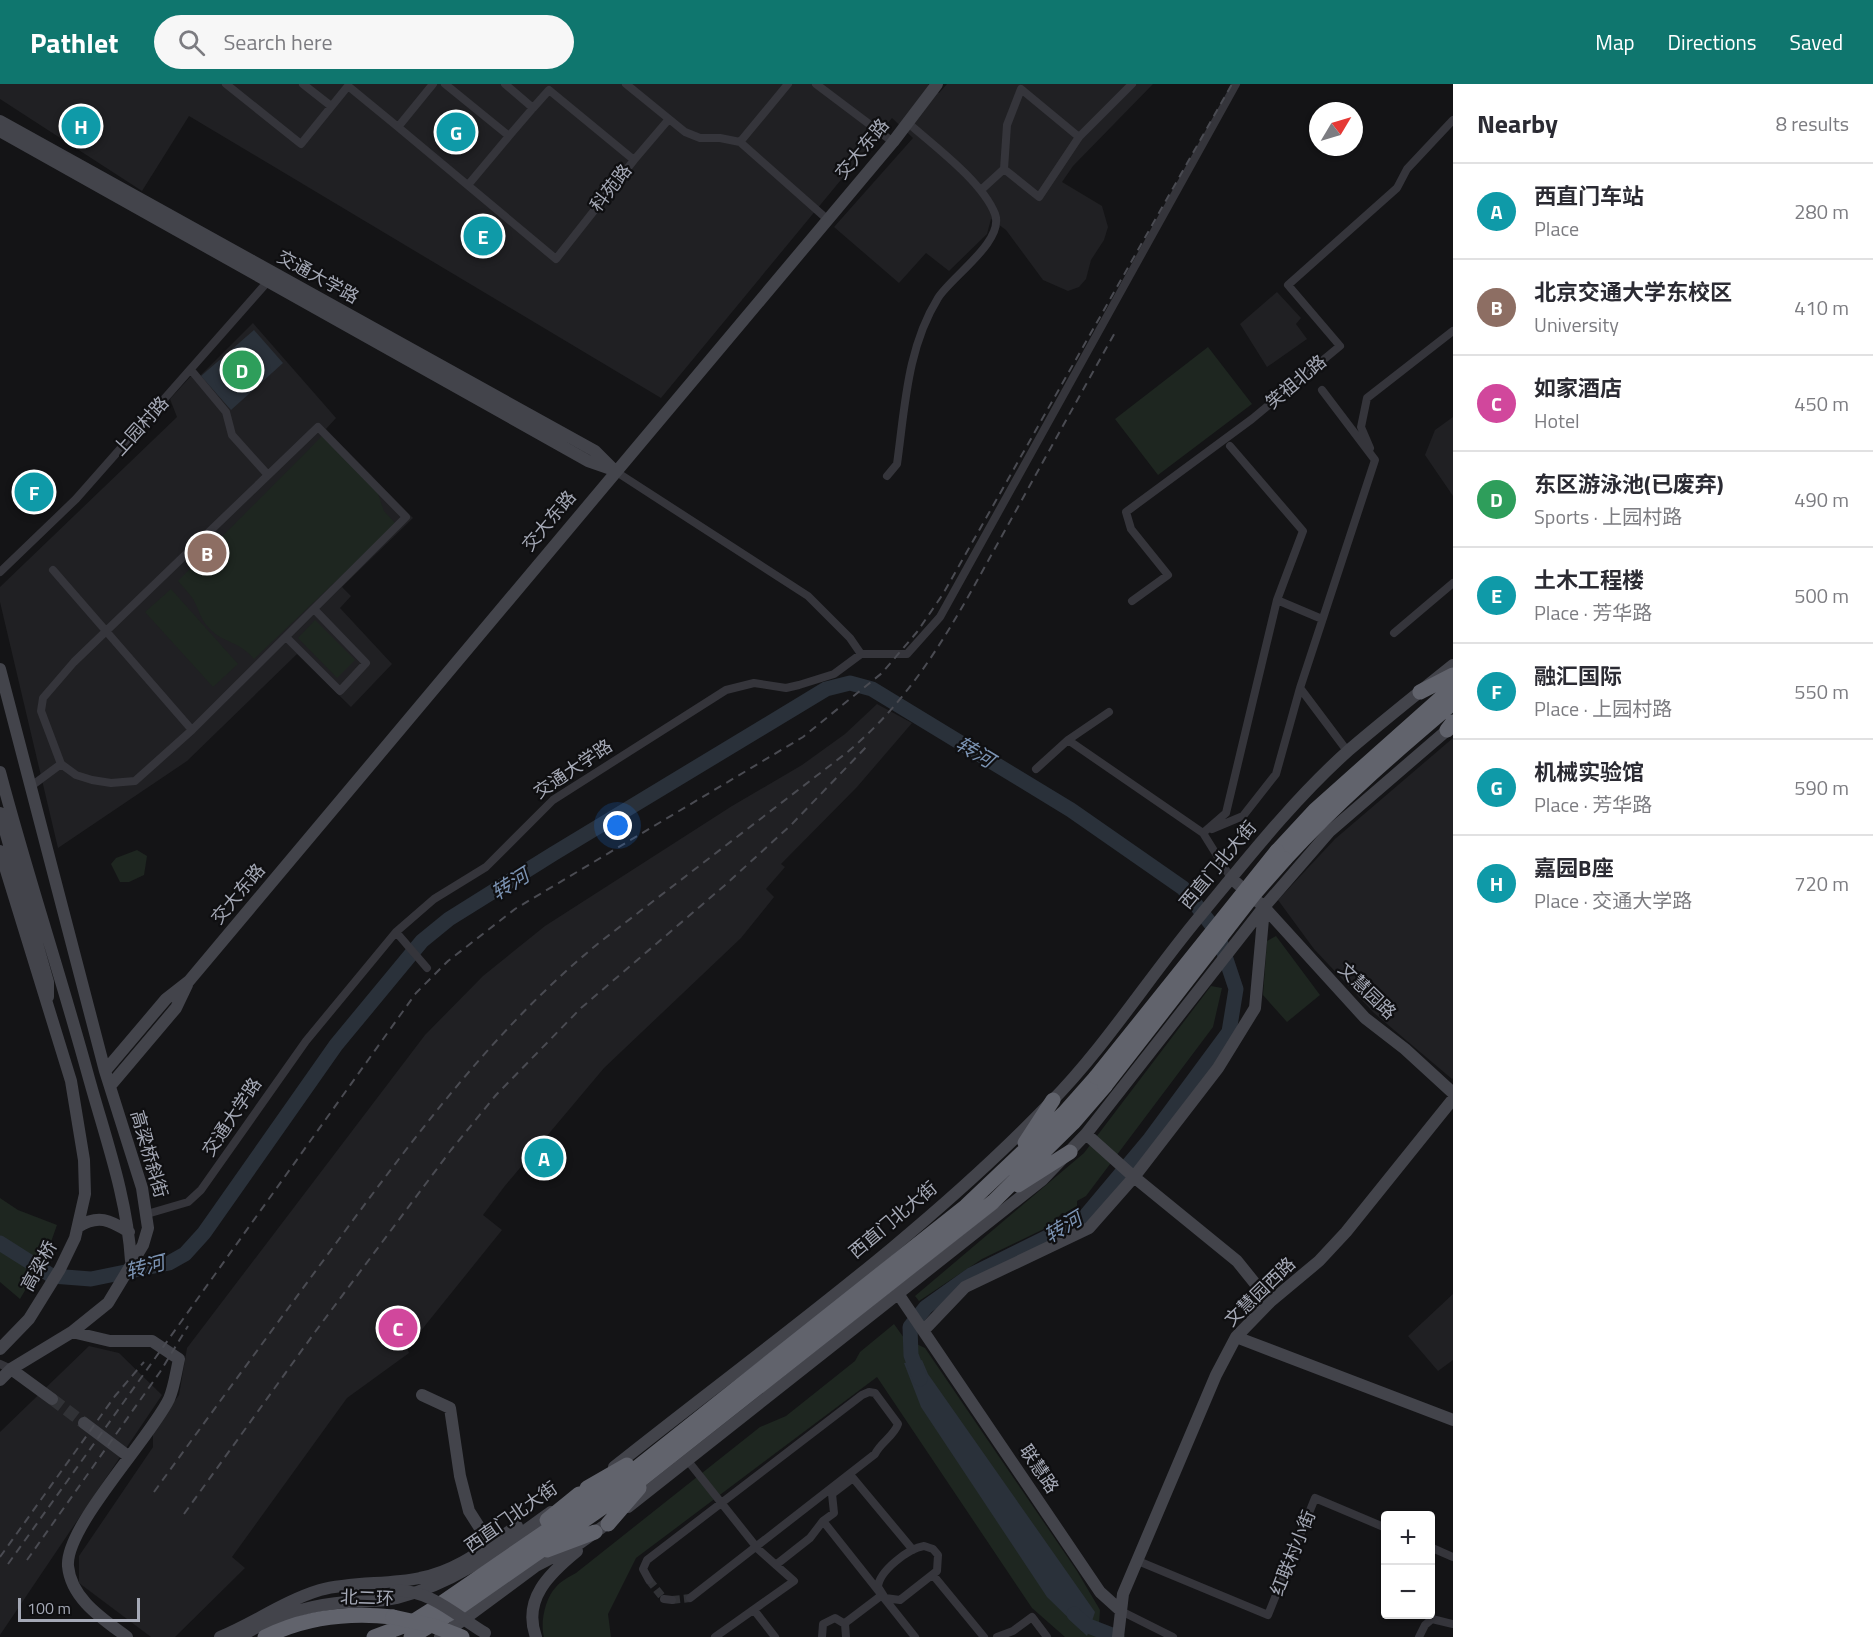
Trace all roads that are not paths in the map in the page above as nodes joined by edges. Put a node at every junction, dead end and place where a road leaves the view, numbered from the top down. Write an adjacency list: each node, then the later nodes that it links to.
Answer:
1 (226, 84): 14 (street)
2 (303, 84): 14 (street)
3 (433, 84): 20 (street)
4 (445, 84): 22 (street)
5 (505, 84): 15 (street)
6 (626, 84): 16 (street)
7 (788, 84): 24 (street)
8 (816, 84): 25 (street)
9 (937, 84): 19 (street, 交大东路)
10 (1132, 84): 23 (street)
11 (1236, 84): 50 (street)
12 (348, 85): 14 (street); 20 (street)
13 (1023, 87): 23 (street); 27 (street)
14 (332, 106)
15 (533, 108): 22 (street); 26 (street)
16 (669, 119): 24 (street); 26 (street, 科苑路)
17 (1453, 120): 44 (street, 笑祖北路)
18 (0, 121): 31 (street, 交通大学路)
19 (908, 122): 25 (street, 交大东路); 29 (street)
20 (398, 127): 28 (street)
21 (0, 131): 31 (street, 交通大学路)
22 (509, 136): 28 (street)
23 (1079, 137): 27 (street)
24 (740, 142): 30 (street)
25 (893, 142): 30 (street, 交大东路)
26 (633, 160): 28 (street, 科苑路)
27 (1004, 169): 29 (street)
28 (468, 185)
29 (981, 190): 39 (street)
30 (826, 219): 37 (street, 交大东路)
31 (271, 277): 33 (street, 上园村路); 37 (street, 交通大学路)
32 (1453, 331): 36 (street)
33 (191, 370): 38 (street); 41 (street, 上园村路)
34 (1322, 390): 36 (street)
35 (1230, 446): 43 (street)
36 (1375, 460): 46 (street)
37 (615, 471): 50 (street, 交通大学路); 79 (street, 交大东路)
38 (268, 476): 45 (street); 47 (street)
39 (887, 476)
40 (53, 570): 47 (street)
41 (0, 572)
42 (1453, 583): 48 (street)
43 (1277, 600): 46 (street); 68 (street)
44 (1132, 601)
45 (314, 609): 49 (street); 49 (street)
46 (1322, 619): 55 (street)
47 (106, 631): 60 (street); 63 (street)
48 (1394, 633)
49 (286, 637): 60 (street)
50 (861, 654): 76 (street, 交通大学路)
51 (1453, 665): 56 (street, 西直门北大街)
52 (0, 669): 66 (street, 高梁桥斜街)
53 (1453, 675): 56 (highway)
54 (1453, 687): 71 (highway, 西直门北大街)
55 (1300, 688): 62 (street); 68 (street)
56 (1420, 692): 62 (street, 西直门北大街)
57 (1453, 703): 71 (highway, 西直门北大街)
58 (1109, 712): 61 (street)
59 (1451, 726): 73 (street)
60 (192, 730): 63 (street)
61 (1068, 740): 64 (street); 68 (street)
62 (1348, 752): 70 (street, 西直门北大街)
63 (61, 764): 66 (street)
64 (1036, 769)
65 (0, 772): 82 (street, 高梁桥斜街)
66 (30, 787): 81 (street, 高梁桥斜街)
67 (0, 813): 80 (street)
68 (1203, 833): 72 (street)
69 (0, 851): 80 (street)
70 (1254, 852): 72 (street, 西直门北大街); 73 (street)
71 (1281, 855): 84 (highway, 西直门北大街, bridge)
72 (1231, 879): 74 (street, 西直门北大街); 75 (street, 文慧园路)
73 (1286, 881): 75 (street)
74 (1215, 899): 77 (street); 90 (street, 西直门北大街)
75 (1264, 907): 77 (street); 87 (street, 文慧园路); 94 (street)
76 (396, 932): 78 (street); 96 (street, 交通大学路)
77 (1245, 933): 91 (street)
78 (425, 965)
79 (189, 981): 81 (street, 交大东路); 85 (street, 交大东路)
80 (49, 1011): 83 (street)
81 (105, 1071): 82 (street); 85 (street, 高梁桥斜街)
82 (88, 1076): 83 (street); 86 (street, 高梁桥斜街)
83 (71, 1081): 88 (street)
84 (1100, 1081): 93 (highway, 西直门北大街); 95 (highway, 西直门北大街)
85 (110, 1086): 86 (street); 96 (street, 高梁桥斜街)
86 (93, 1091): 88 (street); 97 (street, 高梁桥斜街)
87 (1453, 1093)
88 (74, 1096): 98 (street)
89 (1453, 1099): 101 (street, 文慧园西路)
90 (1053, 1100): 93 (highway); 116 (street, 西直门北大街)
91 (1086, 1134): 92 (street); 94 (street)
92 (1070, 1152): 95 (highway); 100 (street)
93 (1009, 1168): 112 (highway, 西直门北大街)
94 (1136, 1175): 101 (street); 102 (street)
95 (993, 1202): 115 (highway, 西直门北大街)
96 (147, 1214): 99 (street, 高梁桥斜街)
97 (129, 1232): 98 (street); 99 (street, 高梁桥斜街)
98 (76, 1233): 105 (street, 高梁桥)
99 (131, 1261): 103 (street)
100 (899, 1294): 102 (street, 联慧路); 114 (street)
101 (1270, 1302): 104 (street, 文慧园西路)
102 (922, 1328): 136 (street, 联慧路)
103 (72, 1332): 106 (street); 113 (street)
104 (1236, 1337): 110 (street); 128 (street, 文慧园西路)
105 (0, 1349)
106 (5, 1366): 107 (street); 109 (street)
107 (0, 1380)
108 (422, 1395): 122 (street)
109 (52, 1399)
110 (1453, 1420)
111 (84, 1423): 113 (street)
112 (666, 1442): 116 (highway); 126 (highway, 西直门北大街)
113 (128, 1456): 142 (street)
114 (688, 1461): 117 (street); 121 (street)
115 (663, 1462): 121 (highway); 126 (highway, 西直门北大街)
116 (583, 1491): 118 (street, 西直门北大街); 126 (highway)
117 (721, 1502): 123 (street); 123 (street); 131 (street)
118 (551, 1512): 122 (street); 144 (street, 西直门北大街)
119 (824, 1521): 125 (street); 129 (street); 132 (street)
120 (1381, 1526): 128 (street, 红联村小街)
121 (601, 1528): 126 (highway); 147 (street); 149 (street)
122 (490, 1544): 134 (street)
123 (756, 1546): 129 (street); 133 (street)
124 (1435, 1549): 127 (street)
125 (913, 1550): 130 (street); 132 (street)
126 (524, 1553): 145 (highway, 西直门北大街); 146 (highway, 西直门北大街)
127 (1453, 1557)
128 (1138, 1560): 136 (street, 文慧园西路)
129 (777, 1564): 135 (street)
130 (933, 1575): 132 (street); 155 (street)
131 (649, 1580)
132 (882, 1595): 137 (street); 154 (street)
133 (690, 1598)
134 (284, 1605): 140 (street, bridge); 143 (street)
135 (754, 1610): 150 (street); 151 (street)
136 (1121, 1611): 139 (street, 文慧园西路); 158 (street, 联慧路)
137 (845, 1623): 152 (street); 153 (street)
138 (1453, 1624): 159 (street)
139 (1119, 1633)
140 (488, 1635)
141 (267, 1636): 148 (highway, 北二环, bridge)
142 (128, 1637)
143 (220, 1637)
144 (240, 1637)
145 (374, 1637)
146 (411, 1637)
147 (440, 1637)
148 (462, 1637)
149 (536, 1637)
150 (715, 1637)
151 (775, 1637)
152 (821, 1637)
153 (846, 1637)
154 (915, 1637)
155 (984, 1637)
156 (998, 1637): 157 (street)
157 (1047, 1637)
158 (1173, 1637)
159 (1419, 1637)

